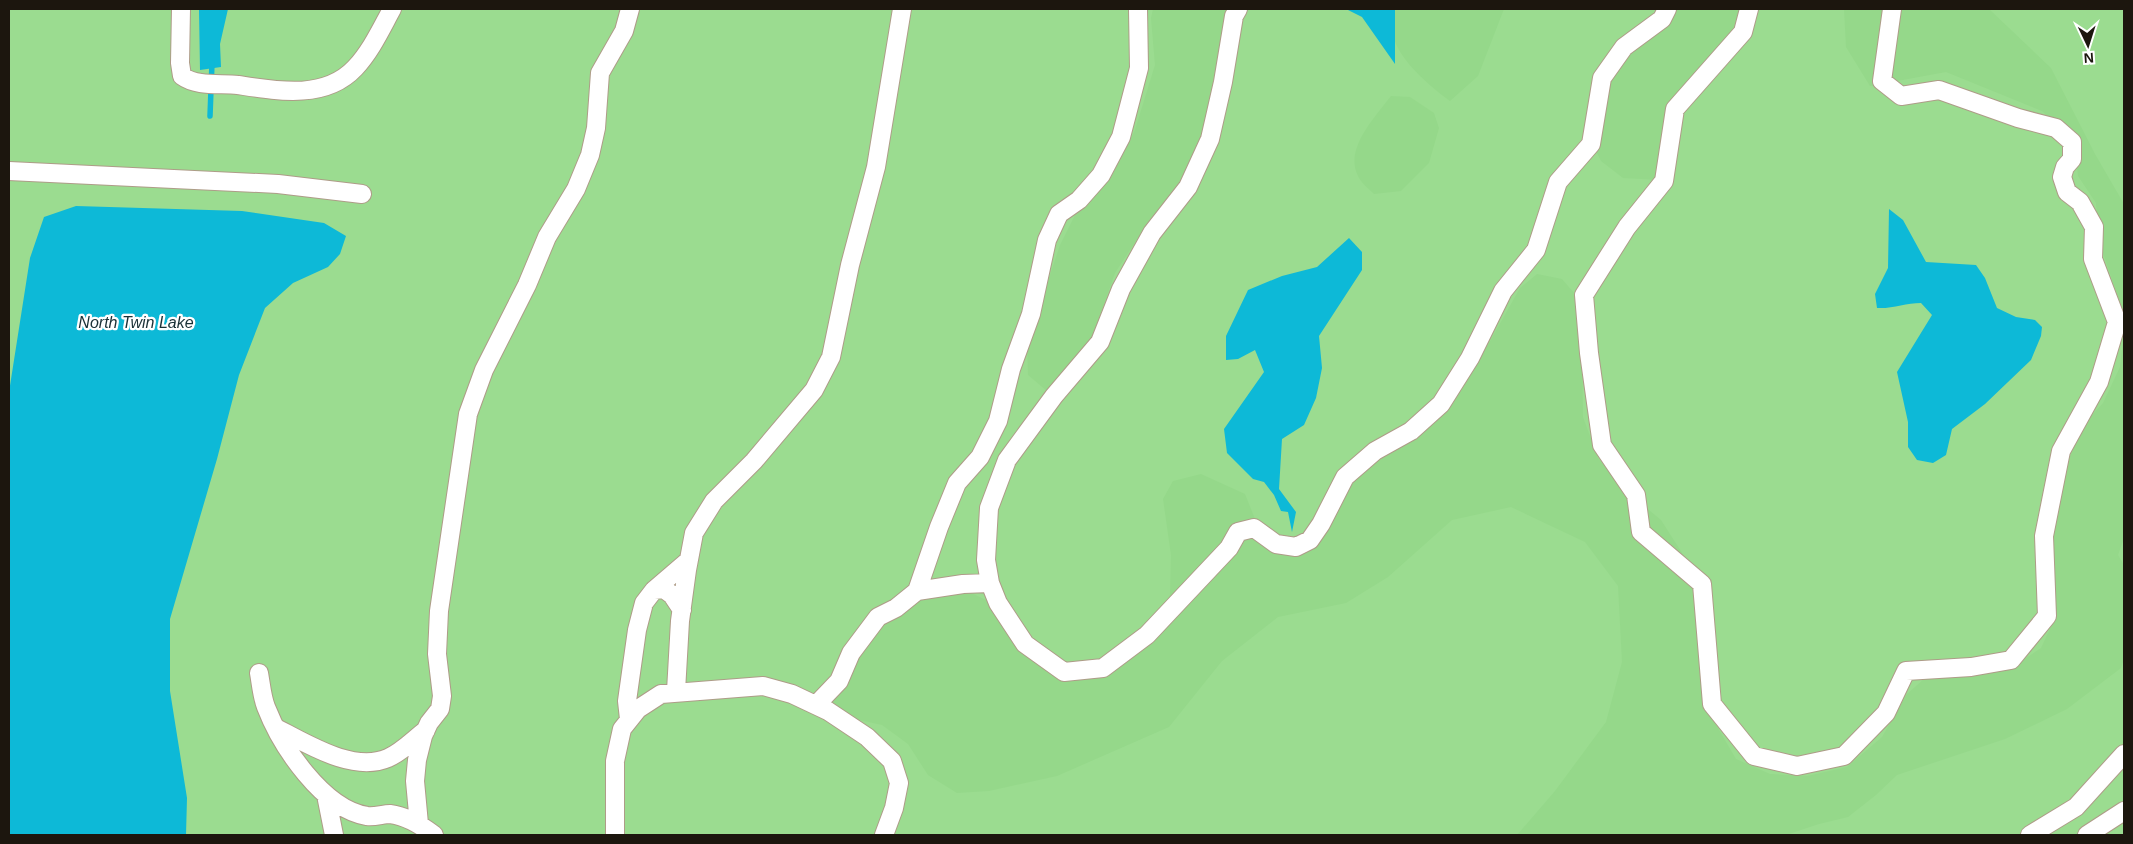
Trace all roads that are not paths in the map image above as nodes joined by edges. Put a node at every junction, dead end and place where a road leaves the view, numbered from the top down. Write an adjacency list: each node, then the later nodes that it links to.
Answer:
1 (181, 9): 2 (lane)
2 (392, 9)
3 (630, 9): 22 (lane)
4 (902, 9): 12 (lane)
5 (1138, 9): 15 (lane)
6 (1238, 9): 13 (lane)
7 (1667, 9): 13 (lane)
8 (1749, 9): 9 (lane)
9 (1892, 9)
10 (9, 171): 11 (lane)
11 (362, 194)
12 (689, 560): 14 (lane); 16 (lane)
13 (990, 583): 15 (lane)
14 (654, 590): 16 (lane); 20 (lane)
15 (918, 591): 19 (lane)
16 (682, 610): 18 (lane)
17 (259, 673): 21 (lane)
18 (676, 692): 19 (lane); 20 (lane)
19 (816, 705): 30 (lane)
20 (630, 719): 29 (lane)
21 (277, 729): 22 (lane); 24 (lane)
22 (426, 730): 26 (lane)
23 (2124, 754): 31 (lane)
24 (326, 795): 26 (lane); 27 (lane)
25 (2124, 811): 32 (lane)
26 (419, 824): 28 (lane)
27 (334, 835)
28 (434, 835)
29 (615, 835)
30 (884, 835)
31 (2030, 835)
32 (2087, 835)

